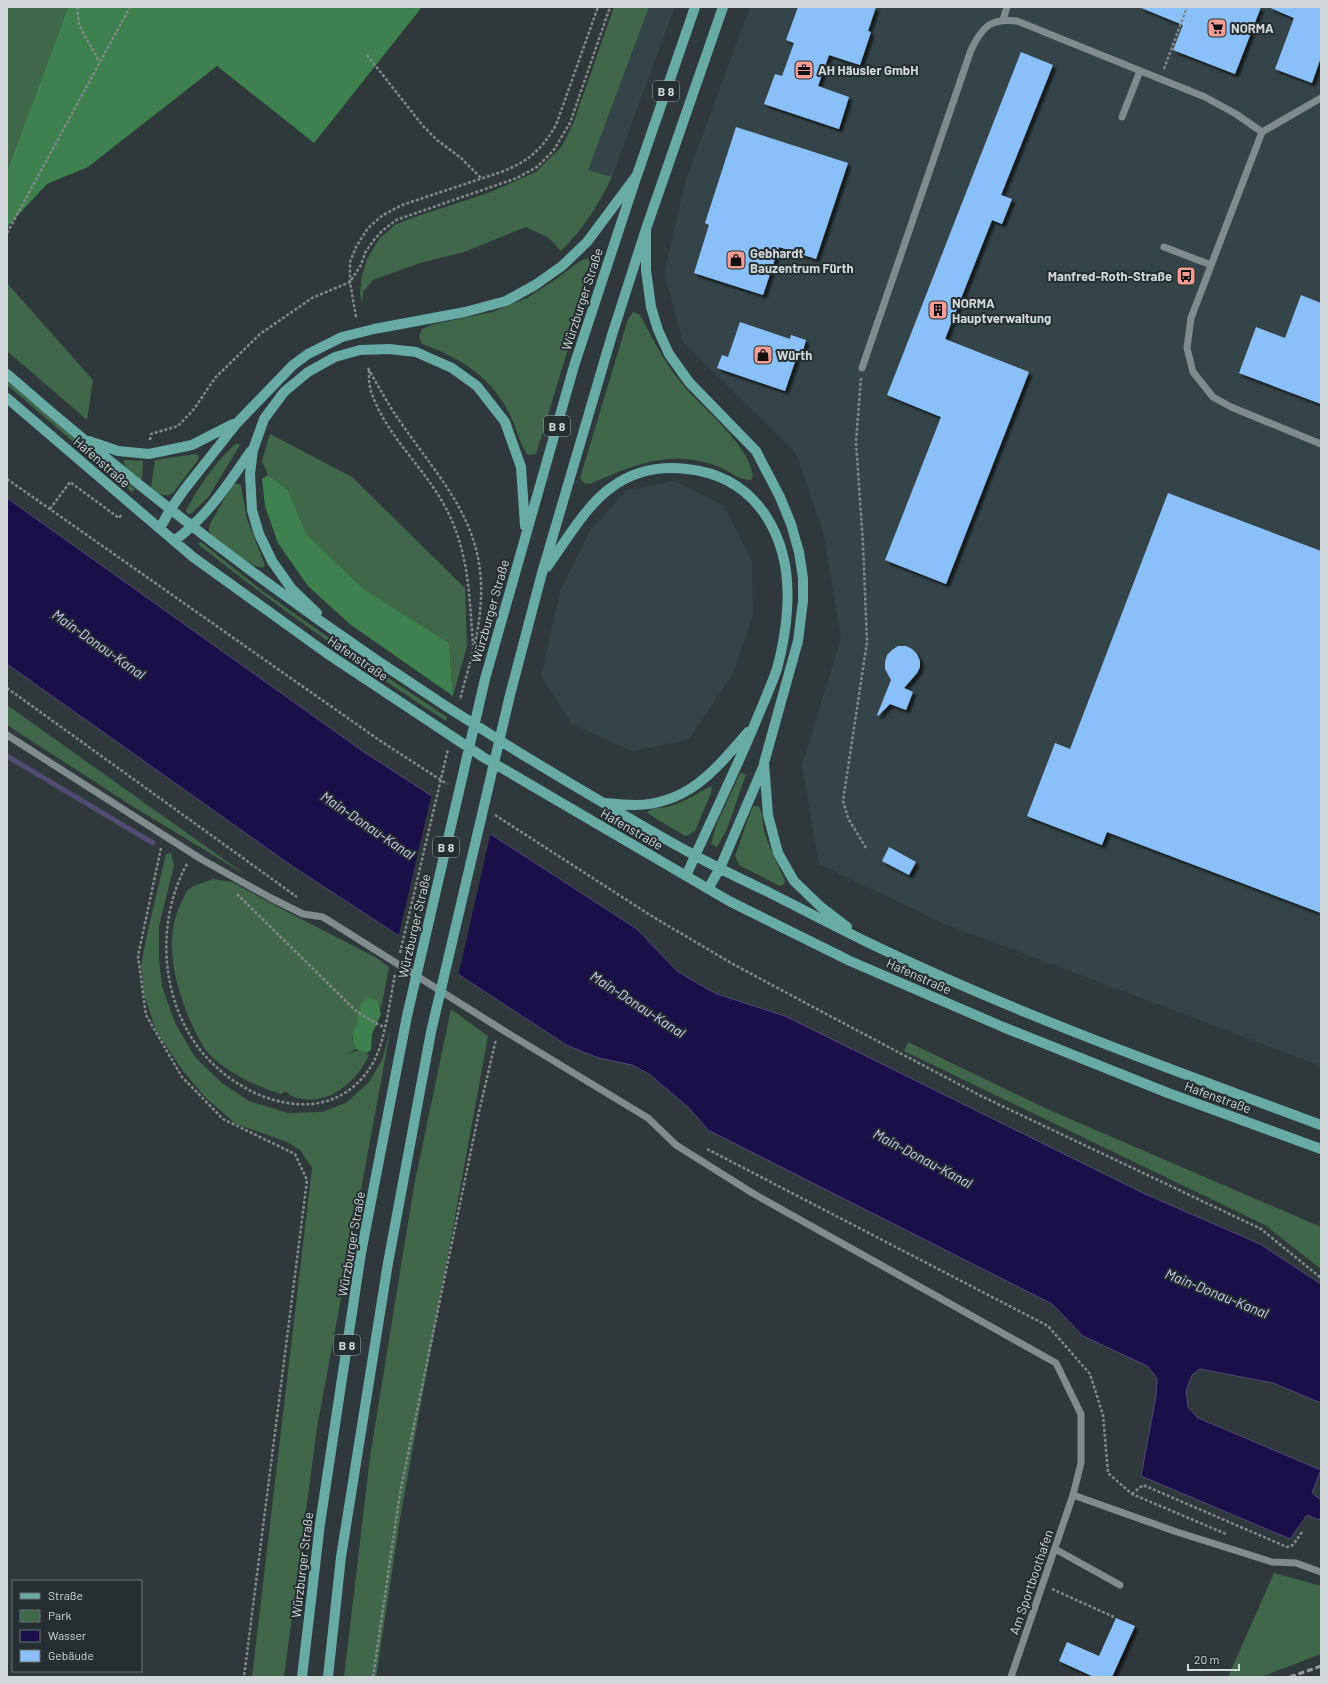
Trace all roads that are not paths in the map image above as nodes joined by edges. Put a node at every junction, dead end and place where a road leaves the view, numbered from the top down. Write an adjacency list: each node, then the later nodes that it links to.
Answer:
1 (695, 7): 9 (main road, B 8)
2 (723, 7): 10 (main road, B 8)
3 (1007, 7): 4 (street)
4 (1002, 20): 5 (street); 13 (street)
5 (1140, 71): 7 (street); 8 (street)
6 (1321, 98): 8 (street)
7 (1122, 117)
8 (1262, 132): 12 (street)
9 (637, 175): 16 (main road); 23 (main road, Würzburger Straße / B 8)
10 (646, 229): 25 (main road, B 8); 29 (main road)
11 (1164, 247): 12 (street)
12 (1211, 265): 18 (street)
13 (862, 368)
14 (7, 374): 17 (main road, Hafenstraße)
15 (7, 398): 22 (main road, Hafenstraße)
16 (237, 422): 17 (main road); 20 (main road)
17 (83, 439): 20 (main road, Hafenstraße)
18 (1321, 444)
19 (253, 450): 21 (main road); 23 (main road); 26 (main road)
20 (170, 510): 21 (main road, Hafenstraße); 22 (main road)
21 (193, 527): 24 (main road); 26 (main road, Hafenstraße)
22 (160, 528): 24 (main road, Hafenstraße)
23 (525, 534): 42 (main road, Würzburger Straße / B 8)
24 (174, 541): 33 (main road, Hafenstraße)
25 (542, 573): 27 (main road); 43 (main road, B 8)
26 (343, 639): 30 (main road, Hafenstraße)
27 (753, 726): 30 (main road); 31 (main road)
28 (7, 735): 38 (street, Am Sportboothafen)
29 (764, 763): 32 (main road); 35 (main road)
30 (602, 803): 31 (main road, Hafenstraße)
31 (695, 856): 32 (main road, Hafenstraße); 33 (main road)
32 (720, 868): 34 (main road); 35 (main road, Hafenstraße)
33 (686, 876): 34 (main road, Hafenstraße)
34 (708, 889): 37 (main road, Hafenstraße)
35 (868, 942): 36 (main road, Hafenstraße)
36 (1321, 1125)
37 (1321, 1149)
38 (1073, 1495): 39 (street, Am Sportboothafen); 40 (street)
39 (1055, 1549): 41 (street); 44 (street, Am Sportboothafen)
40 (1321, 1572)
41 (1120, 1584)
42 (302, 1677)
43 (328, 1677)
44 (1011, 1677)

